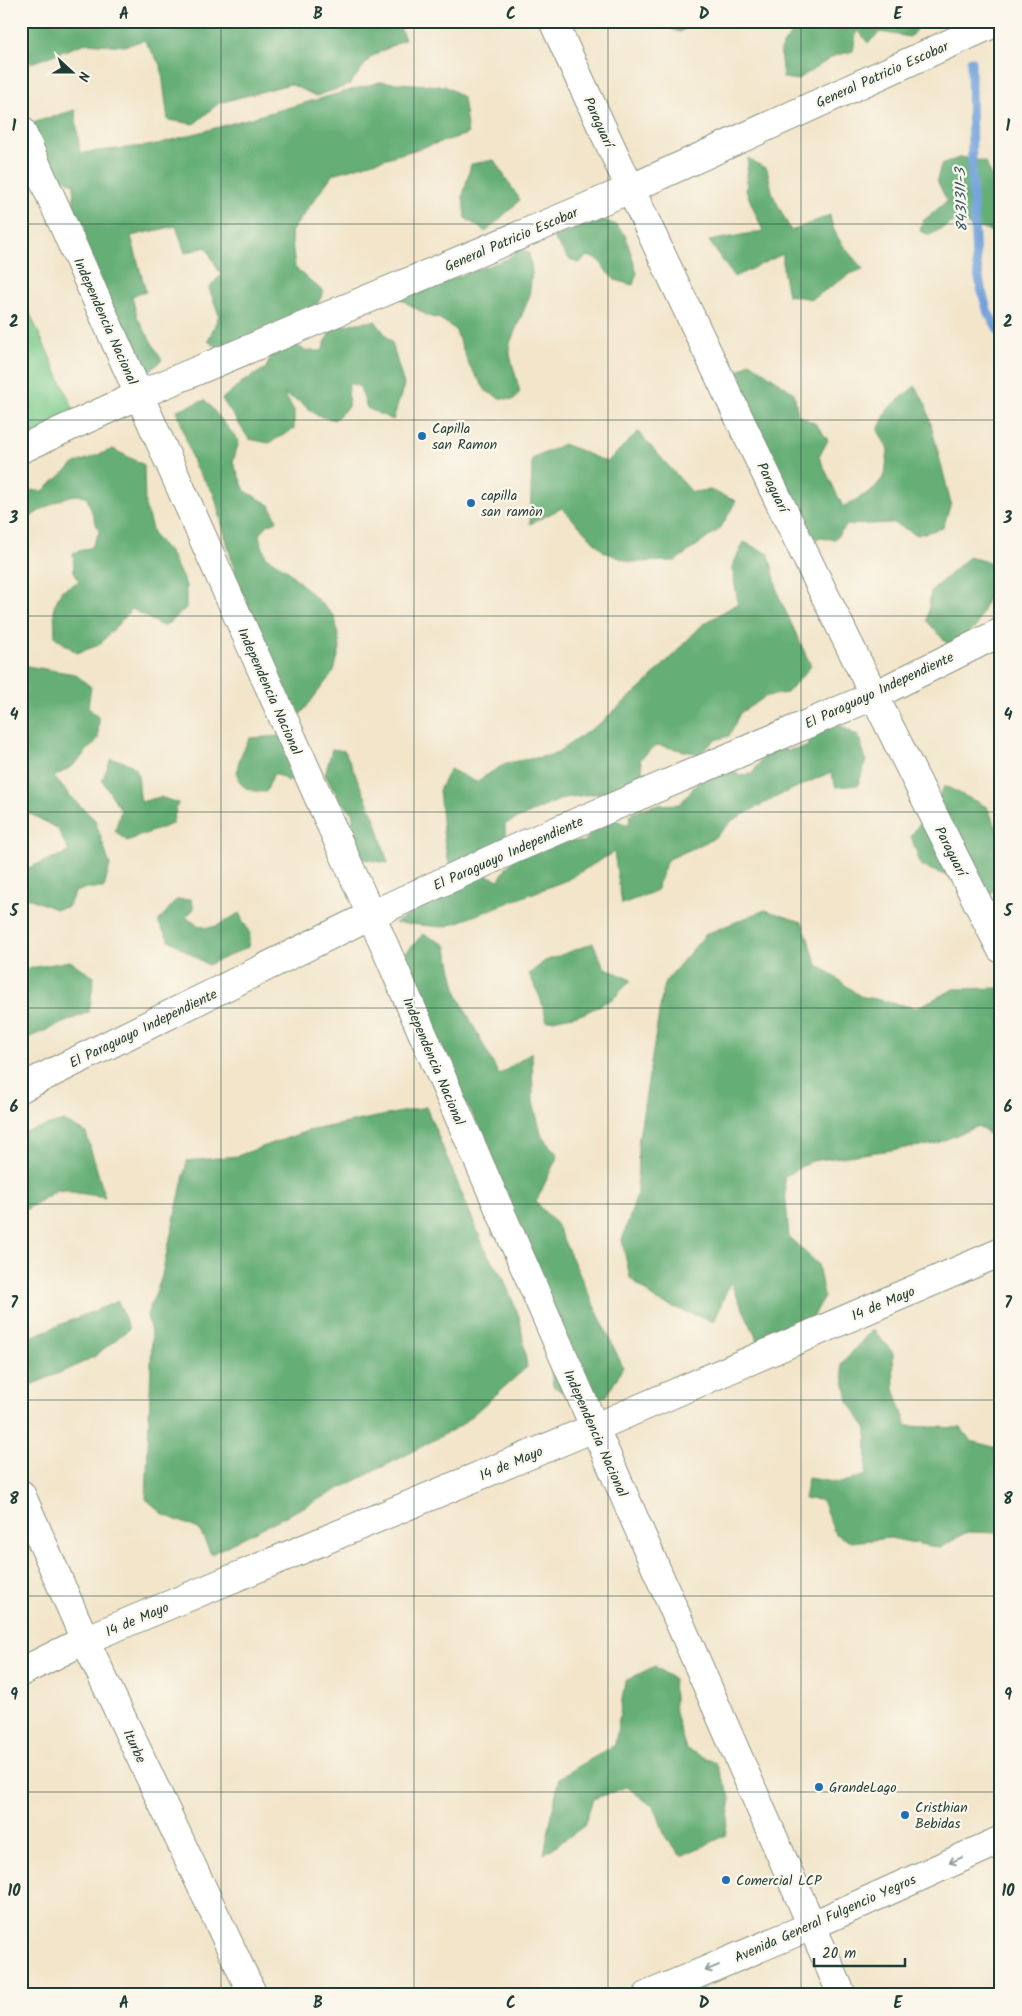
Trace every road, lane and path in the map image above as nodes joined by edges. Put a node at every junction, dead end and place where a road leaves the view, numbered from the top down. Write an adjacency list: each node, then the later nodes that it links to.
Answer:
1 (554, 21): 4 (street, Paraguarí)
2 (998, 21): 4 (street, General Patricio Escobar)
3 (21, 130): 5 (street, Independencia Nacional)
4 (630, 189): 5 (street, General Patricio Escobar); 8 (street, Paraguarí)
5 (138, 395): 6 (street, General Patricio Escobar); 9 (street, Independencia Nacional)
6 (21, 449)
7 (1001, 632): 8 (street, El Paraguayo Independiente)
8 (873, 696): 9 (street, El Paraguayo Independiente); 10 (street, Paraguarí)
9 (370, 915): 11 (street, El Paraguayo Independiente); 13 (street, Independencia Nacional)
10 (1001, 949)
11 (21, 1088)
12 (1001, 1252): 13 (street, 14 de Mayo)
13 (594, 1428): 15 (street, 14 de Mayo); 18 (street, Independencia Nacional)
14 (21, 1494): 15 (street, Iturbe)
15 (85, 1640): 16 (street, 14 de Mayo); 19 (street, Iturbe)
16 (21, 1672)
17 (1001, 1840): 18 (street, Avenida General Fulgencio Yegros, one-way to 18)
18 (811, 1926): 20 (street, Avenida General Fulgencio Yegros, one-way to 20); 21 (street, Independencia Nacional)
19 (253, 1995)
20 (648, 1995)
21 (842, 1995)

